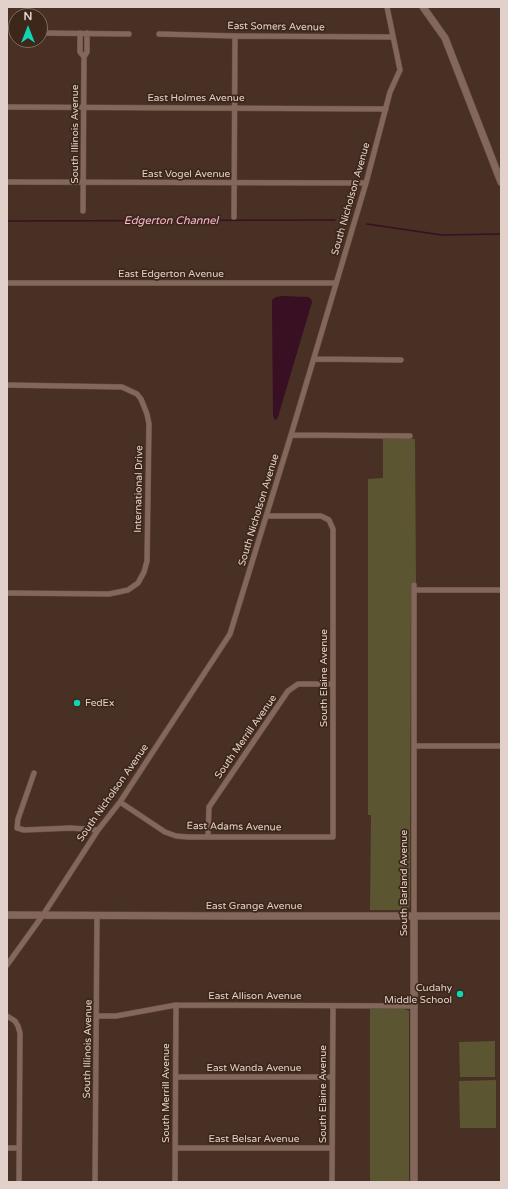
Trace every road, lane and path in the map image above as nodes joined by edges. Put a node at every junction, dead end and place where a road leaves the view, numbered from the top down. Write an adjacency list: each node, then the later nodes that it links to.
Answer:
1 (387, 7): 9 (street, South Nicholson Avenue)
2 (423, 7): 16 (street)
3 (48, 32): 4 (street)
4 (80, 33): 5 (street); 10 (street, South Illinois Avenue)
5 (87, 33): 6 (street); 10 (street, South Illinois Avenue)
6 (129, 34)
7 (159, 34): 8 (street, East Somers Avenue)
8 (235, 36): 9 (street, East Somers Avenue); 13 (street)
9 (392, 37): 14 (street, South Nicholson Avenue)
10 (84, 57): 12 (street, South Illinois Avenue)
11 (7, 107): 12 (street, East Holmes Avenue)
12 (84, 107): 13 (street, East Holmes Avenue); 17 (street, South Illinois Avenue)
13 (234, 108): 14 (street, East Holmes Avenue); 18 (street)
14 (386, 109): 19 (street, South Nicholson Avenue)
15 (7, 182): 17 (street, East Vogel Avenue)
16 (501, 182)
17 (84, 183): 18 (street, East Vogel Avenue); 20 (street, South Illinois Avenue)
18 (234, 183): 19 (street, East Vogel Avenue); 21 (street)
19 (366, 184): 23 (street, South Nicholson Avenue)
20 (83, 211)
21 (234, 217)
22 (7, 283): 23 (street, East Edgerton Avenue)
23 (336, 283): 24 (street, South Nicholson Avenue)
24 (314, 359): 25 (street); 27 (street, South Nicholson Avenue)
25 (401, 360)
26 (7, 385): 31 (street, International Drive)
27 (292, 435): 28 (street); 29 (street, South Nicholson Avenue)
28 (410, 436)
29 (267, 516): 32 (street, South Elaine Avenue); 36 (street, South Nicholson Avenue)
30 (501, 590): 33 (street, South Barland Avenue)
31 (7, 593)
32 (332, 684): 38 (street, South Merrill Avenue); 39 (street, South Elaine Avenue)
33 (415, 746): 34 (street); 44 (street, South Barland Avenue)
34 (501, 746)
35 (34, 773): 37 (street)
36 (120, 802): 37 (street, South Nicholson Avenue); 38 (street, East Adams Avenue)
37 (98, 830): 41 (street, South Nicholson Avenue)
38 (208, 837): 39 (street, East Adams Avenue)
39 (332, 837)
40 (7, 915): 41 (street, East Grange Avenue)
41 (43, 915): 42 (street, East Grange Avenue); 45 (street, South Nicholson Avenue)
42 (97, 916): 44 (street, East Grange Avenue); 50 (street, South Illinois Avenue)
43 (501, 916): 44 (street, East Grange Avenue)
44 (414, 917): 48 (street, South Barland Avenue)
45 (7, 965)
46 (176, 1005): 47 (street, East Allison Avenue); 50 (street, East Allison Avenue); 51 (street, South Merrill Avenue)
47 (332, 1006): 48 (street, East Allison Avenue); 52 (street, South Elaine Avenue)
48 (414, 1006): 61 (street, South Barland Avenue)
49 (7, 1016): 54 (street)
50 (97, 1016): 58 (street, South Illinois Avenue)
51 (176, 1077): 52 (street, East Wanda Avenue); 55 (street, South Merrill Avenue)
52 (332, 1077): 56 (street, South Elaine Avenue)
53 (7, 1148): 54 (street)
54 (19, 1148): 57 (street)
55 (175, 1148): 56 (street, East Belsar Avenue); 59 (street, South Merrill Avenue)
56 (332, 1148): 60 (street, South Elaine Avenue)
57 (19, 1182)
58 (95, 1182)
59 (175, 1182)
60 (332, 1182)
61 (414, 1182)

